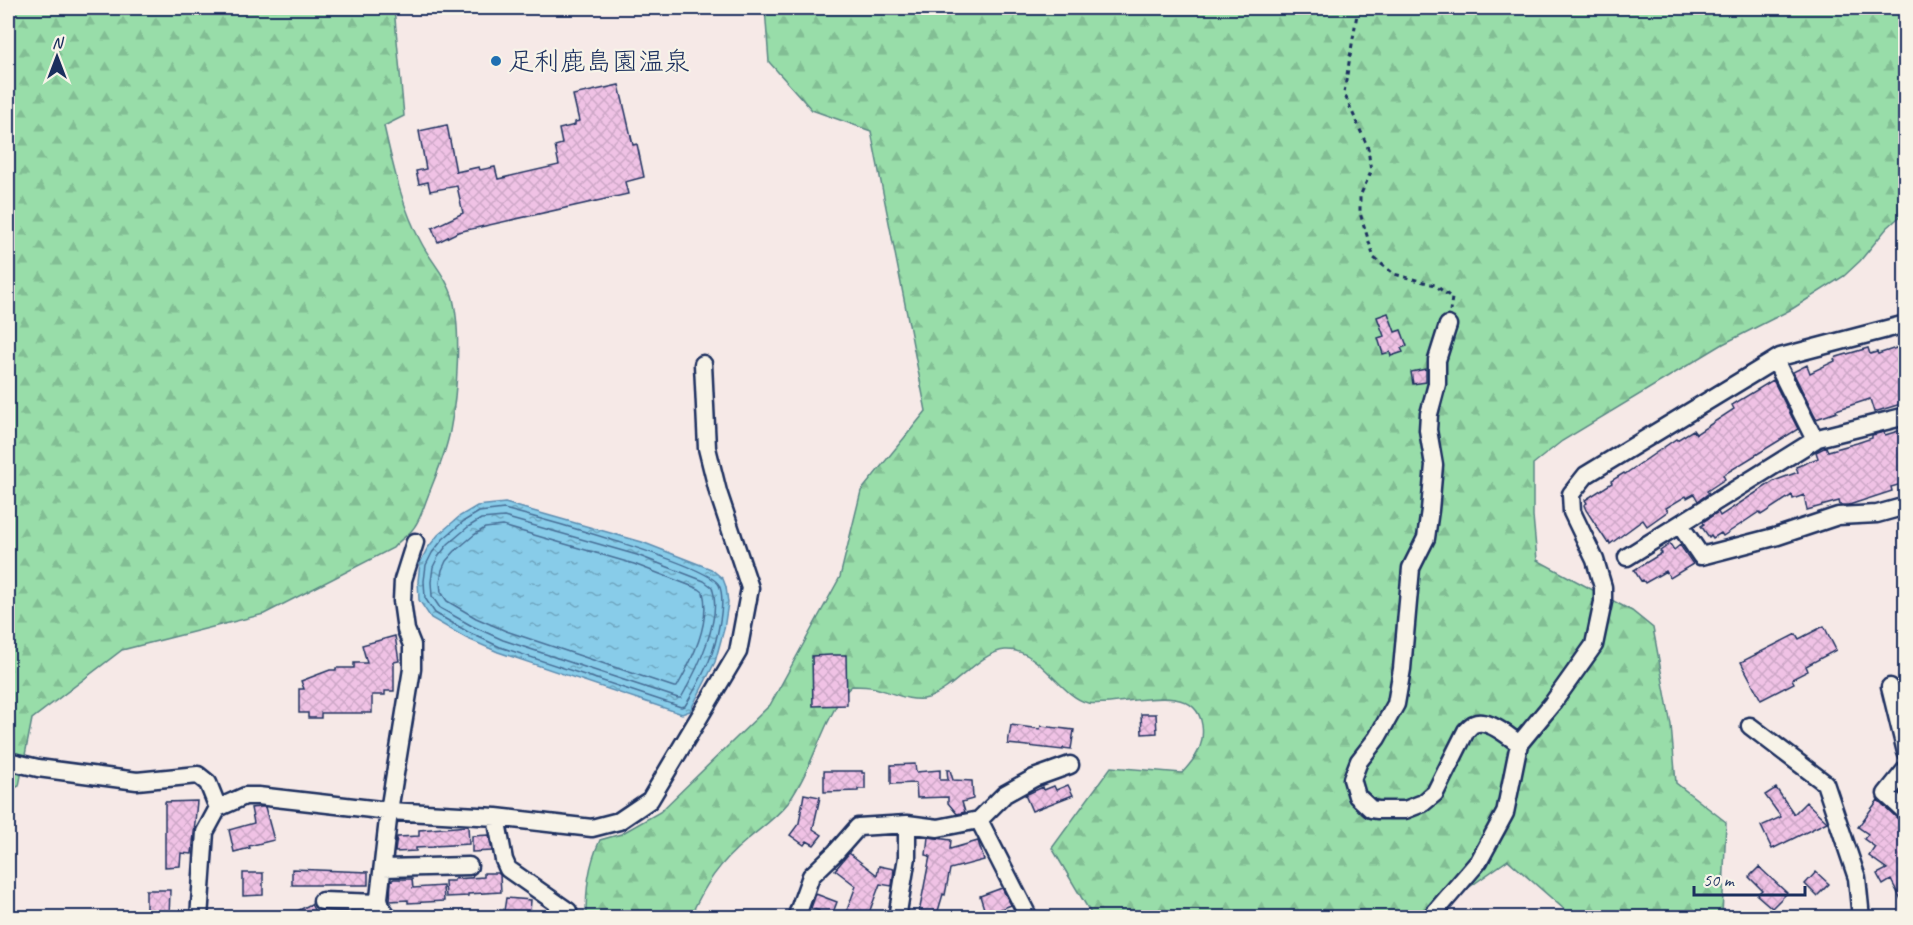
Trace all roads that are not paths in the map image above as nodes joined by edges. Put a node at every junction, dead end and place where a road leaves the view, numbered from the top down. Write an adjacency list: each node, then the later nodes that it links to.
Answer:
1 (1905, 324): 3 (street)
2 (1448, 325): 13 (street)
3 (1775, 360): 6 (street); 13 (street)
4 (703, 364): 21 (street)
5 (1905, 416): 6 (street)
6 (1815, 440): 8 (street)
7 (1905, 506): 8 (street)
8 (1680, 525): 10 (street)
9 (415, 542): 19 (street)
10 (1627, 557)
11 (1890, 687): 14 (street)
12 (1750, 726): 35 (street)
13 (1519, 744): 34 (street)
14 (1905, 752)
15 (8, 761): 18 (street)
16 (1070, 765): 22 (street)
17 (1905, 770): 20 (street)
18 (219, 808): 19 (street); 28 (street)
19 (389, 811): 21 (street); 25 (street)
20 (1905, 812)
21 (496, 817): 30 (street)
22 (979, 820): 23 (street); 33 (street)
23 (908, 824): 31 (street); 32 (street)
24 (469, 866): 25 (street)
25 (383, 868): 27 (street)
26 (322, 901): 27 (street)
27 (379, 903): 29 (street)
28 (199, 918)
29 (389, 918)
30 (568, 918)
31 (796, 918)
32 (897, 918)
33 (1029, 918)
34 (1430, 918)
35 (1861, 918)

